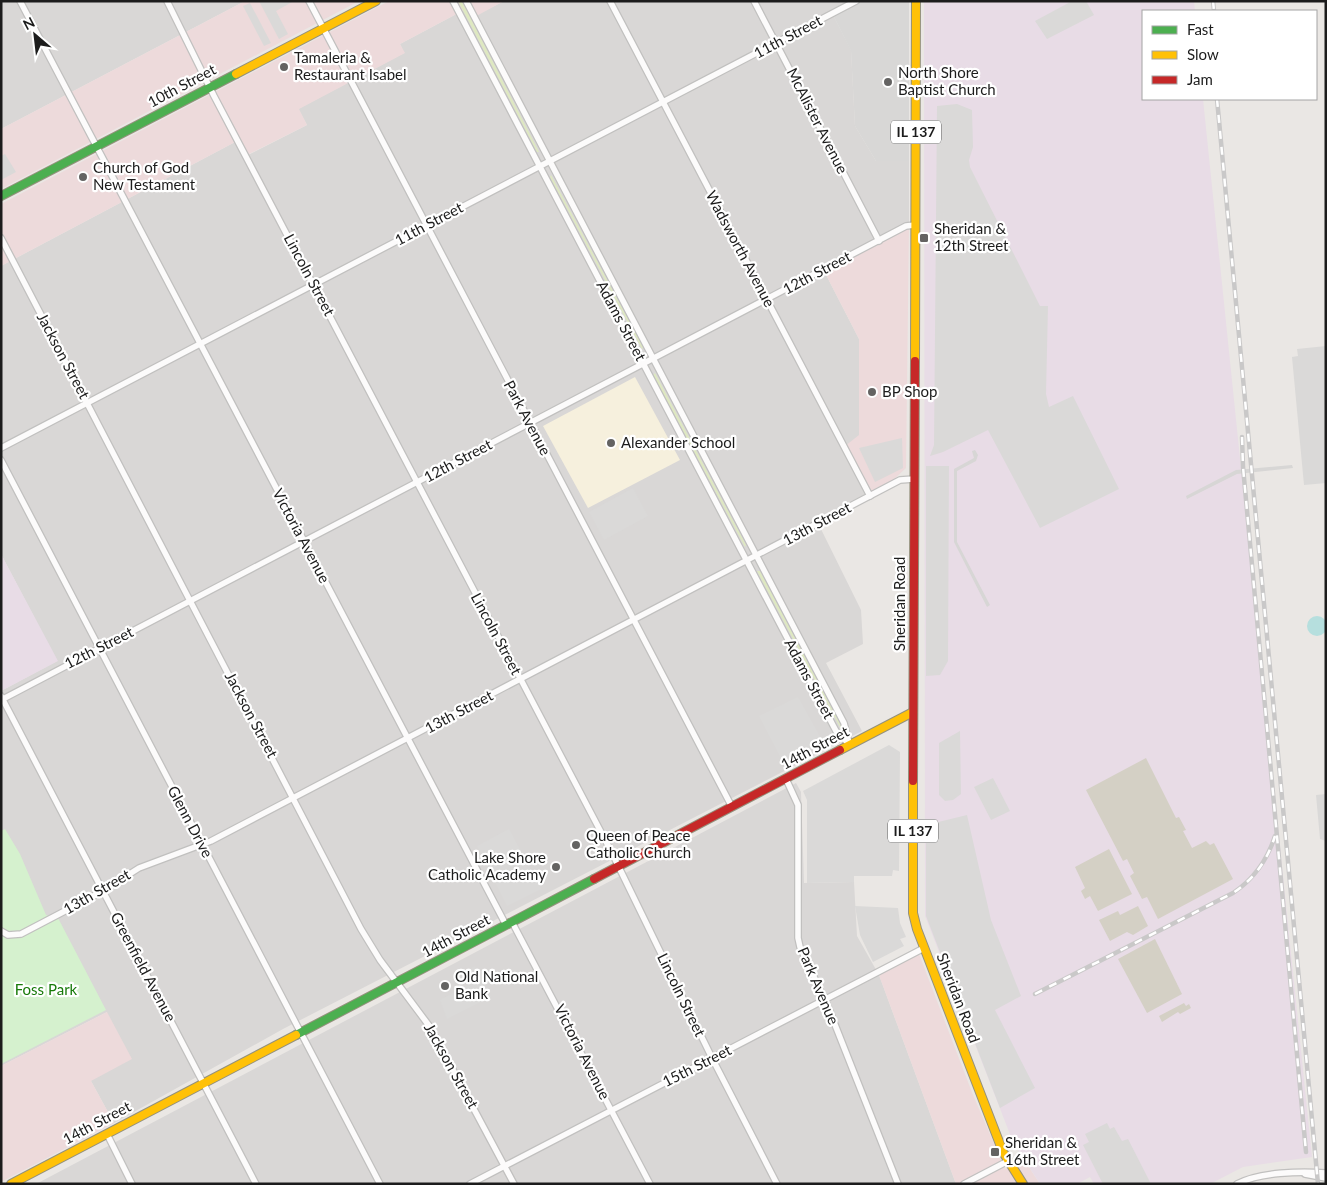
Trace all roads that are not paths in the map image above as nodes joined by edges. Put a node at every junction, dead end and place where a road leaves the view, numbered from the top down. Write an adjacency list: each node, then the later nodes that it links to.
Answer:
1 (20, 1): 15 (street, Victoria Avenue)
2 (167, 1): 13 (street, Lincoln Street)
3 (309, 1): 11 (street, Park Avenue)
4 (376, 1): 11 (main road, 10th Street)
5 (452, 1): 17 (street, Adams Street)
6 (466, 1): 16 (street, Adams Street)
7 (610, 1): 14 (street, Wadsworth Avenue)
8 (754, 1): 12 (street, McAlister Avenue)
9 (856, 1): 12 (street, 11th Street)
10 (916, 1): 19 (main road, Sheridan Road / IL 137)
11 (323, 28): 13 (main road, 10th Street); 20 (street, Park Avenue)
12 (776, 43): 14 (street, 11th Street); 22 (street, McAlister Avenue)
13 (210, 87): 15 (main road, 10th Street); 23 (street, Lincoln Street)
14 (663, 102): 16 (street, 11th Street); 24 (street, Wadsworth Avenue)
15 (97, 146): 18 (main road, 10th Street); 25 (street, Victoria Avenue)
16 (550, 161): 17 (street, 11th Street); 26 (street, Adams Street)
17 (540, 166): 20 (street, 11th Street); 27 (street, Adams Street)
18 (1, 196)
19 (915, 225): 22 (street, 12th Street); 32 (main road, Sheridan Road / IL 137)
20 (426, 226): 23 (street, 11th Street); 29 (street, Park Avenue)
21 (1, 238): 28 (street, Jackson Street)
22 (879, 241): 24 (street, 12th Street)
23 (313, 285): 25 (street, 11th Street); 33 (street, Lincoln Street)
24 (767, 300): 26 (street, 12th Street); 34 (street, Wadsworth Avenue)
25 (201, 343): 28 (street, 11th Street); 35 (street, Victoria Avenue)
26 (654, 358): 27 (street, 12th Street); 36 (street, Adams Street)
27 (643, 364): 29 (street, 12th Street); 37 (street, Adams Street)
28 (88, 403): 30 (street, 11th Street); 38 (street, Jackson Street)
29 (530, 423): 33 (street, 12th Street); 39 (street, Park Avenue)
30 (1, 448)
31 (1, 460): 40 (street, Glenn Drive)
32 (914, 480): 34 (street, 13th Street); 43 (main road, Sheridan Road / IL 137)
33 (417, 482): 35 (street, 12th Street); 41 (street, Lincoln Street)
34 (870, 496): 36 (street, 13th Street)
35 (304, 541): 38 (street, 12th Street); 44 (street, Victoria Avenue)
36 (755, 556): 37 (street, 13th Street); 45 (street, Adams Street)
37 (747, 561): 39 (street, 13th Street); 45 (street, Adams Street)
38 (191, 600): 40 (street, 12th Street); 47 (street, Jackson Street)
39 (633, 620): 41 (street, 13th Street); 48 (street, Park Avenue)
40 (100, 648): 42 (street, 12th Street); 49 (street, Glenn Drive)
41 (520, 679): 44 (street, 13th Street); 50 (street, Lincoln Street)
42 (2, 698): 51 (street, Greenfield Avenue)
43 (914, 712): 45 (main road, 14th Street); 54 (main road, Sheridan Road / IL 137)
44 (407, 738): 47 (street, 13th Street); 52 (street, Victoria Avenue)
45 (850, 745): 46 (main road, 14th Street)
46 (786, 779): 48 (main road, 14th Street); 56 (street, Park Avenue)
47 (294, 798): 49 (street, 13th Street); 55 (street, Jackson Street)
48 (732, 807): 50 (main road, 14th Street)
49 (202, 845): 51 (street, 13th Street); 57 (street, Glenn Drive)
50 (618, 866): 52 (main road, 14th Street); 58 (street, Lincoln Street)
51 (103, 891): 53 (street, 13th Street); 59 (street, Greenfield Avenue)
52 (509, 924): 55 (main road, 14th Street); 60 (street, Victoria Avenue)
53 (1, 932)
54 (924, 948): 56 (street, 15th Street); 62 (main road, Sheridan Road / IL 137)
55 (397, 982): 57 (main road, 14th Street); 63 (street, Jackson Street)
56 (824, 1000): 58 (street, 15th Street); 76 (street, Park Avenue)
57 (300, 1033): 59 (main road, 14th Street); 71 (street, Glenn Drive)
58 (712, 1058): 60 (street, 15th Street); 75 (street, Lincoln Street)
59 (204, 1083): 61 (main road, 14th Street); 70 (street, Greenfield Avenue)
60 (612, 1110): 63 (street, 15th Street); 74 (street, Victoria Avenue)
61 (106, 1134): 68 (main road, 14th Street); 69 (street)
62 (1008, 1161): 77 (street); 78 (main road, Sheridan Road / IL 137)
63 (505, 1166): 72 (street, 15th Street); 73 (street, Jackson Street)
64 (1303, 1173): 65 (street); 66 (street); 67 (street)
65 (1326, 1173)
66 (1326, 1178)
67 (1249, 1181): 79 (street)
68 (12, 1184)
69 (132, 1184)
70 (256, 1184)
71 (380, 1184)
72 (470, 1184)
73 (514, 1184)
74 (650, 1184)
75 (777, 1184)
76 (898, 1184)
77 (964, 1184)
78 (1023, 1184)
79 (1236, 1184)

